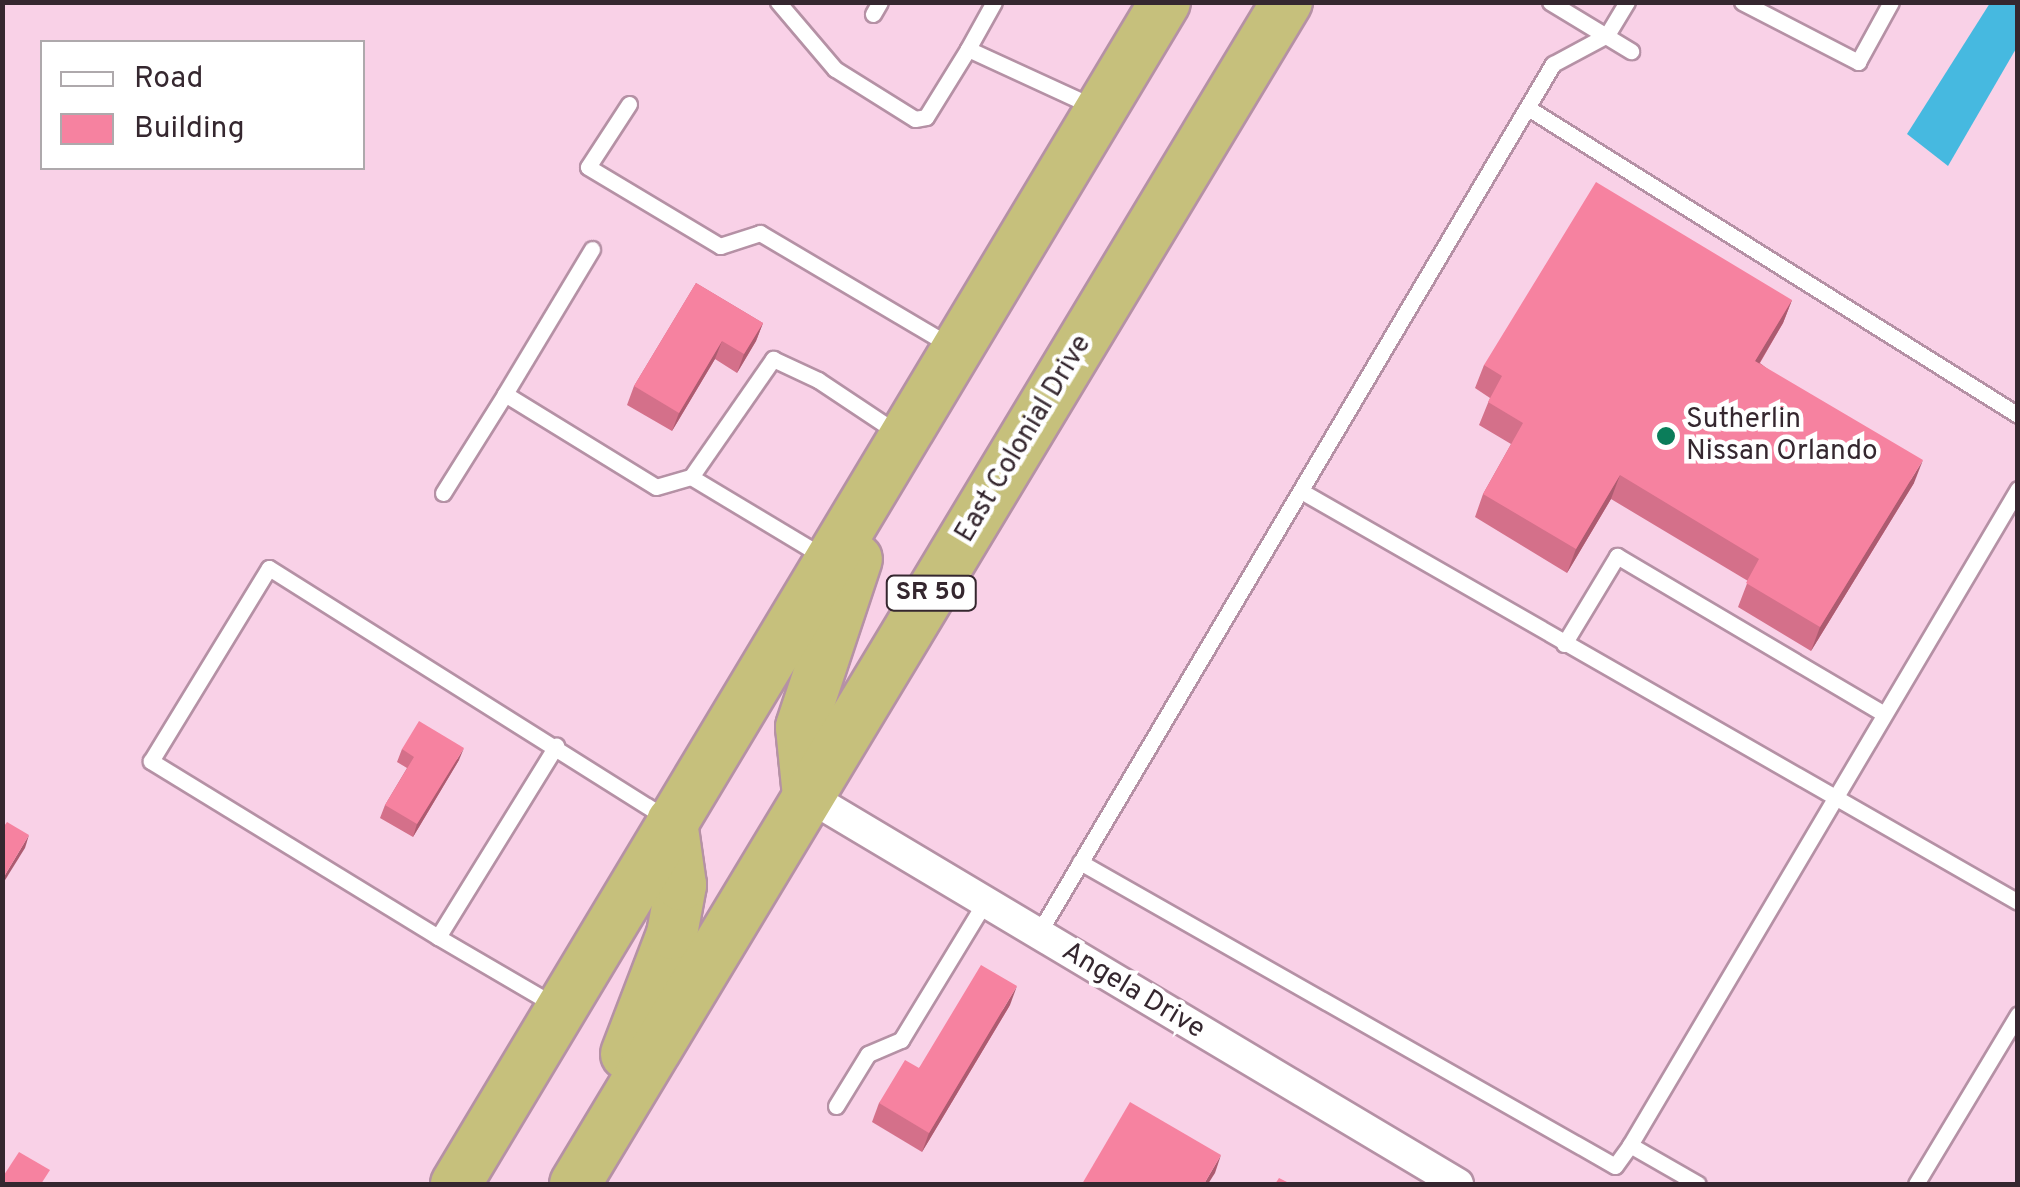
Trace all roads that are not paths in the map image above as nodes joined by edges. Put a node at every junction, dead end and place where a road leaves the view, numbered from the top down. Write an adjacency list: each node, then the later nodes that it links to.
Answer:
1 (778, 2): 10 (lane)
2 (994, 2): 10 (lane)
3 (1165, 2): 14 (highway)
4 (1287, 2): 28 (highway, East Colonial Drive / SR 50)
5 (1550, 2): 9 (lane)
6 (1627, 2): 9 (lane)
7 (1742, 2): 8 (lane)
8 (1891, 2)
9 (1607, 35): 11 (lane); 13 (lane)
10 (968, 49): 14 (lane)
11 (1632, 51)
12 (628, 104): 16 (lane)
13 (1528, 108): 18 (lane); 22 (lane)
14 (1100, 110): 16 (highway)
15 (592, 249): 17 (lane)
16 (956, 349): 19 (highway)
17 (505, 394): 20 (lane); 23 (lane)
18 (2018, 415)
19 (903, 437): 20 (lane); 24 (highway); 28 (highway)
20 (691, 476): 24 (lane)
21 (2018, 489): 26 (lane)
22 (1301, 490): 25 (lane); 31 (lane)
23 (443, 493)
24 (830, 560): 30 (highway)
25 (1564, 644): 26 (lane); 29 (lane)
26 (1884, 714): 29 (lane)
27 (556, 746): 30 (lane); 35 (lane); 35 (lane)
28 (808, 796): 32 (street, Angela Drive); 41 (highway, East Colonial Drive / SR 50)
29 (1834, 800): 33 (lane); 39 (lane)
30 (672, 822): 36 (highway); 41 (highway)
31 (1080, 862): 34 (lane); 39 (lane)
32 (986, 902): 34 (street, Angela Drive); 38 (lane)
33 (2018, 902)
34 (1038, 934): 42 (street, Angela Drive)
35 (438, 937): 36 (lane)
36 (560, 1009): 40 (highway)
37 (2018, 1014): 44 (lane)
38 (836, 1106)
39 (1630, 1145): 43 (lane)
40 (456, 1184)
41 (575, 1184)
42 (1458, 1184)
43 (1698, 1184)
44 (1916, 1184)

